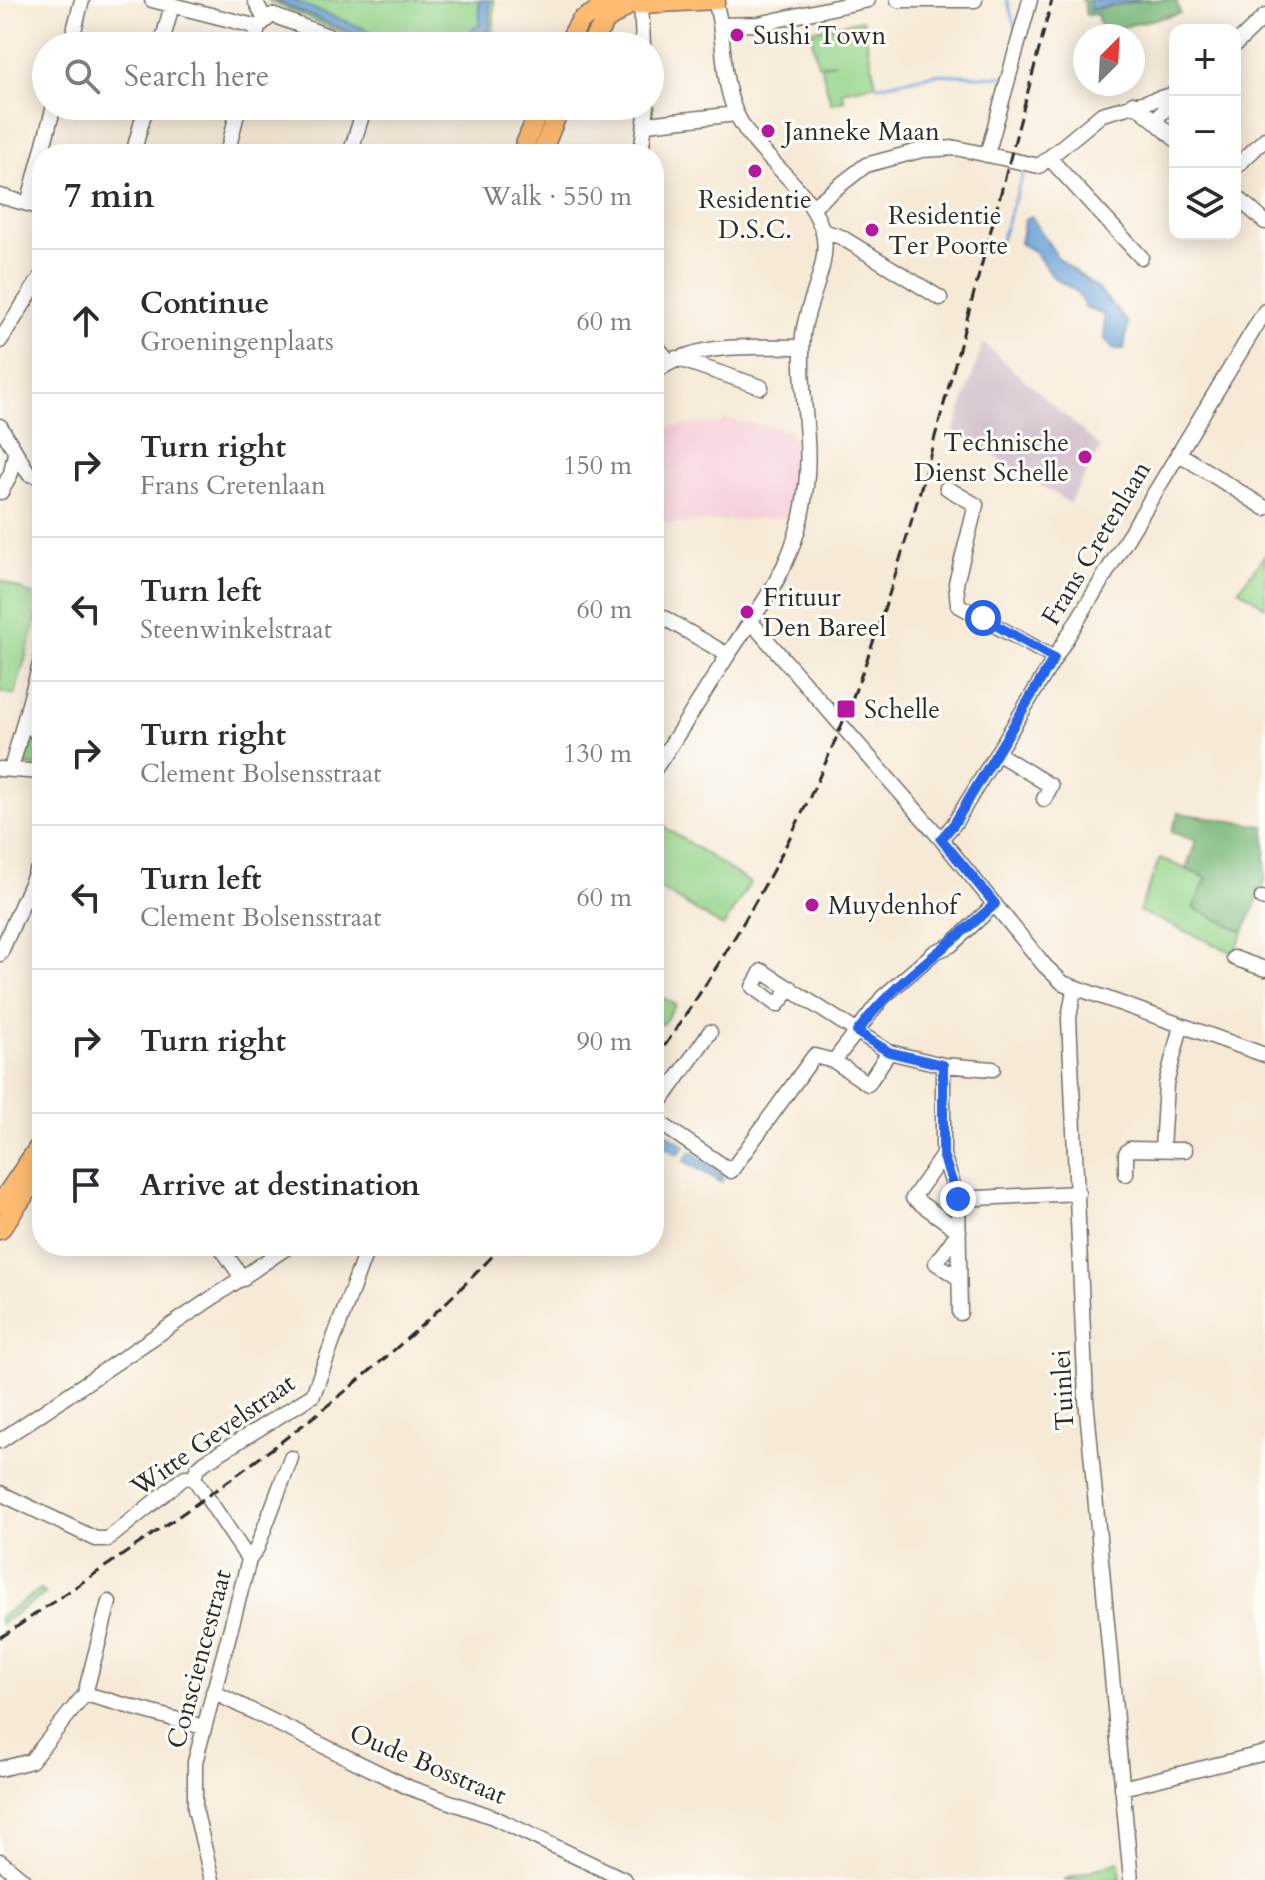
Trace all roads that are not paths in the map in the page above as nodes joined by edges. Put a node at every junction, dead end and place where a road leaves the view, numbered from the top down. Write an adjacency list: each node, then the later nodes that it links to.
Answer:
1 (82, 0): 13 (street)
2 (255, 0): 11 (street)
3 (716, 0): 9 (main road); 12 (street)
4 (868, 0): 12 (street)
5 (898, 0): 6 (street)
6 (975, 0)
7 (1030, 0): 43 (street)
8 (162, 2): 11 (street); 14 (street)
9 (636, 4): 17 (main road); 18 (main road); 19 (street)
10 (1265, 16): 20 (street)
11 (261, 23): 15 (street); 16 (street)
12 (721, 25): 24 (street)
13 (74, 32)
14 (161, 32)
15 (258, 32)
16 (320, 32)
17 (574, 32)
18 (598, 32)
19 (641, 32)
20 (1241, 39)
21 (1169, 95): 22 (street)
22 (1133, 103): 32 (street); 44 (street)
23 (1169, 106): 32 (street)
24 (736, 114): 33 (street); 49 (street)
25 (51, 120): 36 (street)
26 (142, 120): 37 (street)
27 (236, 120): 38 (street)
28 (361, 120): 39 (street)
29 (535, 120): 40 (main road)
30 (555, 120): 41 (main road)
31 (647, 120): 33 (street)
32 (1154, 120): 34 (street)
33 (647, 124): 42 (street)
34 (1169, 134)
35 (1265, 139): 45 (street)
36 (47, 144)
37 (136, 144)
38 (230, 144)
39 (353, 144)
40 (525, 144)
41 (545, 144)
42 (643, 144)
43 (987, 155): 44 (street); 49 (street)
44 (1051, 160): 52 (street)
45 (1241, 162)
46 (0, 196): 48 (street)
47 (1241, 200): 50 (street)
48 (32, 205)
49 (812, 207): 51 (street)
50 (1265, 222)
51 (823, 231): 54 (street); 57 (street)
52 (1141, 257)
53 (32, 291): 56 (street)
54 (940, 298)
55 (1265, 311): 64 (street, Frans Cretenlaan)
56 (0, 341)
57 (802, 347): 59 (street); 71 (street)
58 (664, 352): 59 (street)
59 (673, 360): 60 (street); 61 (street)
60 (664, 366)
61 (761, 387)
62 (0, 426): 63 (street)
63 (15, 453): 65 (street); 68 (street)
64 (1178, 453): 69 (street); 73 (street, Frans Cretenlaan)
65 (32, 472)
66 (32, 478): 68 (street)
67 (947, 488): 73 (street)
68 (0, 492)
69 (1265, 508)
70 (664, 618): 72 (street)
71 (752, 623): 72 (street); 82 (street)
72 (728, 655): 78 (street)
73 (1054, 658): 77 (street, Frans Cretenlaan)
74 (32, 695): 75 (street)
75 (25, 720): 76 (street); 79 (street)
76 (32, 728)
77 (997, 753): 81 (street); 82 (street, Frans Cretenlaan)
78 (664, 754)
79 (6, 769): 80 (street)
80 (32, 771)
81 (1044, 799)
82 (941, 839): 84 (street)
83 (32, 881): 85 (street)
84 (995, 904): 89 (street); 92 (street)
85 (0, 954)
86 (1234, 958): 87 (street)
87 (1265, 969)
88 (791, 988): 92 (street)
89 (1074, 990): 90 (street); 107 (street, Tuinlei)
90 (1181, 1026): 94 (street); 101 (street)
91 (710, 1032): 99 (street)
92 (857, 1032): 93 (street); 95 (street)
93 (889, 1052): 95 (street); 96 (street)
94 (1264, 1055): 98 (street)
95 (834, 1061): 100 (street)
96 (943, 1065): 97 (street); 103 (street)
97 (993, 1069)
98 (1265, 1072)
99 (664, 1097)
100 (664, 1126)
101 (1162, 1149): 102 (street); 105 (street)
102 (1185, 1150)
103 (943, 1155): 108 (street); 111 (street)
104 (32, 1157): 109 (main road)
105 (1126, 1174)
106 (32, 1184): 110 (main road)
107 (1078, 1193): 108 (street); 129 (street, Tuinlei)
108 (958, 1199): 111 (street)
109 (0, 1204)
110 (0, 1230)
111 (959, 1231): 115 (street); 115 (street)
112 (227, 1256): 116 (street)
113 (275, 1256): 116 (street)
114 (364, 1256): 120 (street, Witte Gevelstraat)
115 (957, 1277): 117 (street)
116 (243, 1279): 118 (street)
117 (960, 1313)
118 (0, 1441)
119 (291, 1458): 122 (street, Consciencestraat)
120 (194, 1478): 121 (street, Witte Gevelstraat); 122 (street)
121 (0, 1493)
122 (249, 1560): 124 (street, Consciencestraat)
123 (109, 1602): 125 (street)
124 (213, 1692): 126 (street, Consciencestraat); 133 (street, Oude Bosstraat)
125 (85, 1694): 126 (street); 128 (street)
126 (203, 1727): 132 (street, Consciencestraat)
127 (1265, 1753): 129 (street)
128 (0, 1769)
129 (1122, 1788): 134 (street, Tuinlei)
130 (0, 1861): 131 (street)
131 (23, 1880)
132 (212, 1880)
133 (625, 1880)
134 (1131, 1880)

